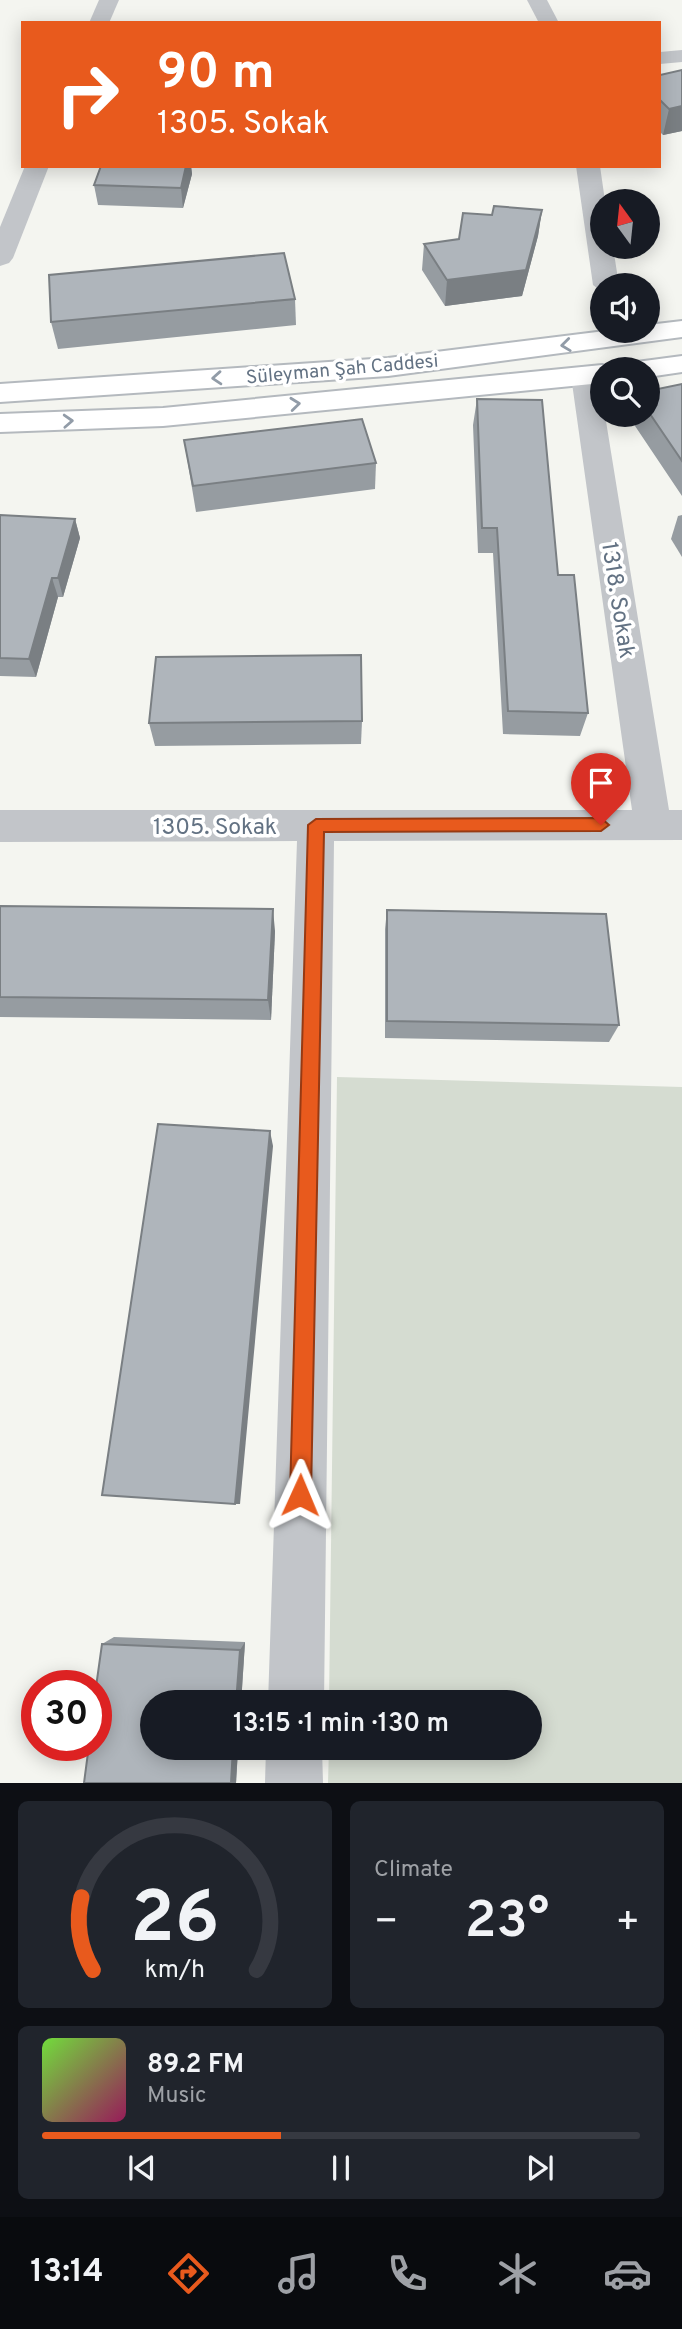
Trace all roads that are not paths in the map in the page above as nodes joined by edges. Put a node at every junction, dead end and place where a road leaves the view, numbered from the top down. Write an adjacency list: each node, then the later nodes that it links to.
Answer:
1 (109, 0): 3 (street)
2 (537, 0): 4 (street)
3 (100, 21)
4 (548, 21)
5 (682, 55): 6 (street)
6 (661, 58)
7 (36, 168): 9 (street)
8 (588, 168): 10 (street)
9 (0, 258)
10 (604, 273)
11 (682, 330): 12 (main road, Süleyman Şah Caddesi)
12 (660, 331)
13 (590, 337): 17 (main road, Süleyman Şah Caddesi, one-way to 17)
14 (682, 364): 15 (main road)
15 (660, 367)
16 (590, 375): 18 (main road, Süleyman Şah Caddesi, one-way to 16)
17 (0, 393)
18 (0, 423)
19 (602, 427): 21 (street, 1318. Sokak)
20 (316, 825): 21 (street, 1305. Sokak); 22 (street, 1305. Sokak); 23 (street)
21 (668, 825)
22 (0, 826)
23 (296, 1690)
24 (294, 1760): 25 (street)
25 (293, 1783)

